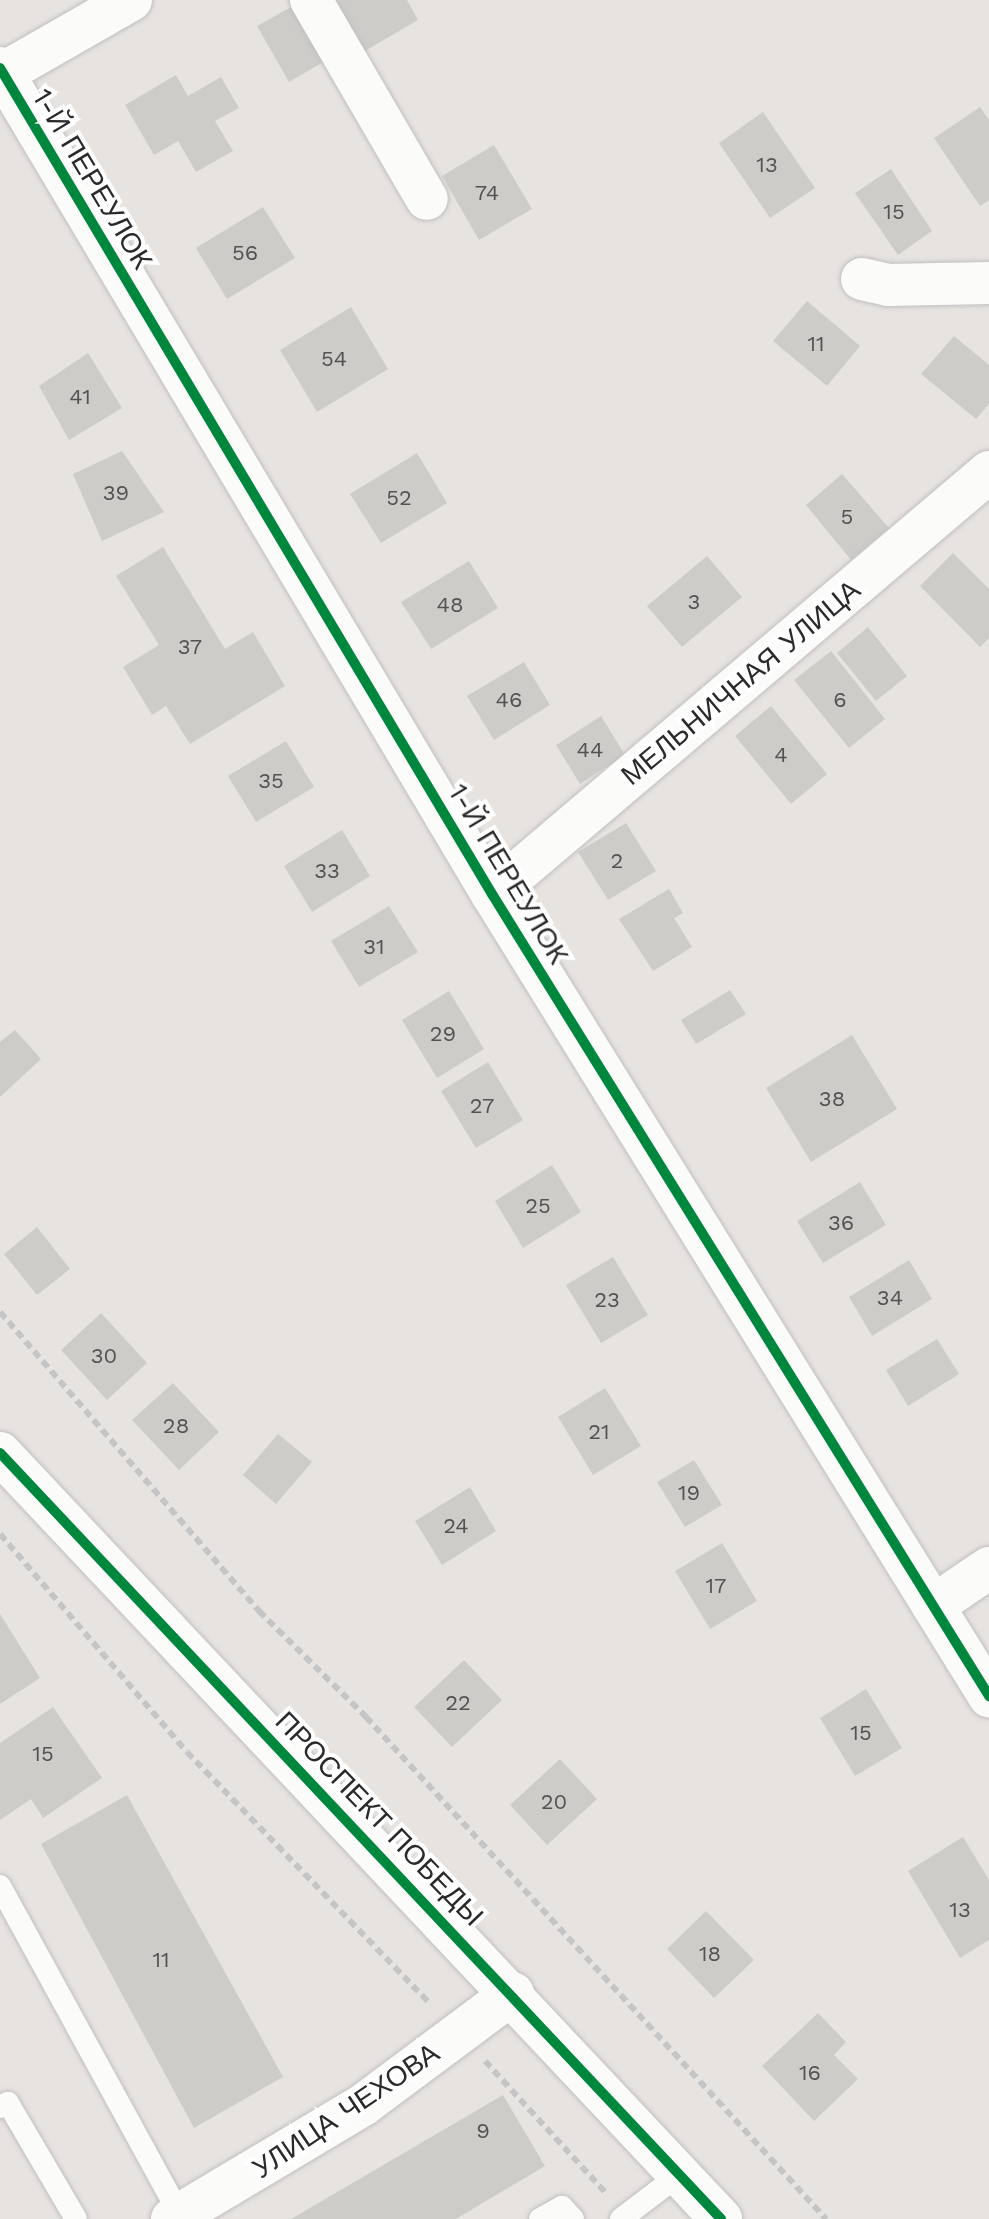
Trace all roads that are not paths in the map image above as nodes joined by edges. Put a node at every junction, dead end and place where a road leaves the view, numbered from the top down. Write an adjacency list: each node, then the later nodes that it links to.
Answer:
1 (130, 0): 3 (street)
2 (311, 0): 4 (street)
3 (1, 72): 8 (street, 1-Й ПЕРЕУЛОК)
4 (426, 199)
5 (862, 279): 6 (street)
6 (989, 284)
7 (989, 472): 8 (street, МЕЛЬНИЧНАЯ УЛИЦА)
8 (492, 894): 11 (street, 1-Й ПЕРЕУЛОК)
9 (0, 1453): 14 (street, ПРОСПЕКТ ПОБЕДЫ)
10 (989, 1568): 11 (street)
11 (933, 1606): 12 (street, 1-Й ПЕРЕУЛОК)
12 (989, 1696)
13 (0, 1886): 17 (lane)
14 (513, 1993): 16 (street, ПРОСПЕКТ ПОБЕДЫ); 17 (street, УЛИЦА ЧЕХОВА)
15 (3, 2100): 19 (lane)
16 (680, 2174): 18 (lane); 22 (street, ПРОСПЕКТ ПОБЕДЫ)
17 (176, 2217)
18 (624, 2217)
19 (76, 2219)
20 (540, 2219): 21 (lane)
21 (573, 2219)
22 (721, 2219)

